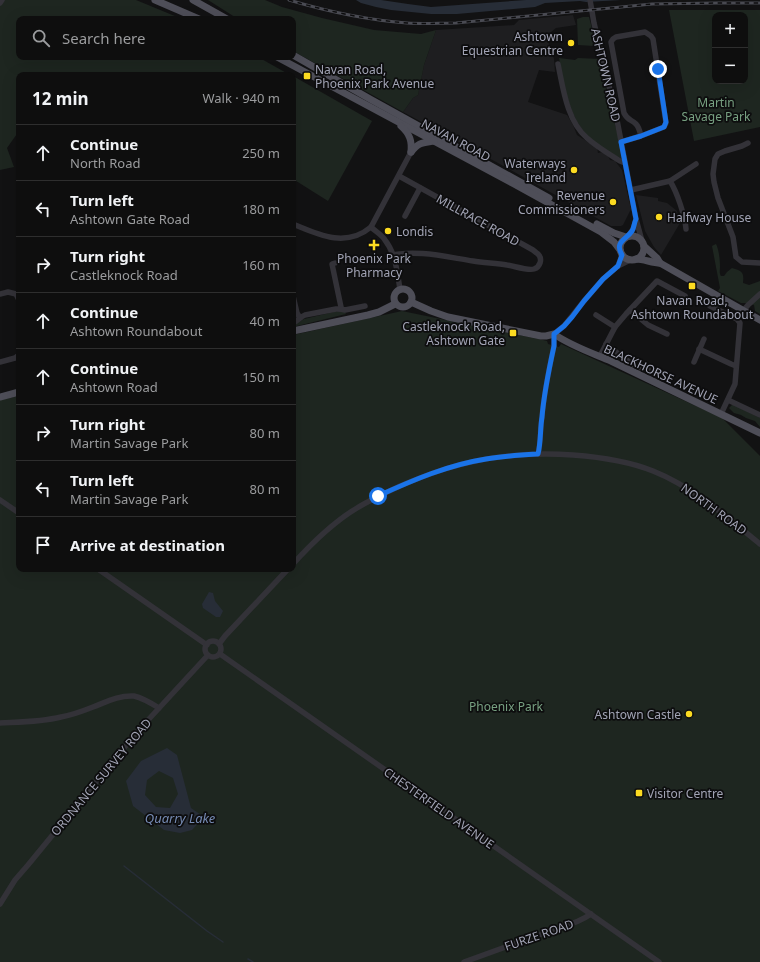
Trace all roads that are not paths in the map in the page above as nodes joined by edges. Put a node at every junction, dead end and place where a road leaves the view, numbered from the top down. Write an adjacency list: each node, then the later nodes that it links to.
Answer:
1 (155, 0): 6 (main road)
2 (167, 0): 7 (main road)
3 (193, 0): 8 (main road)
4 (199, 0): 9 (main road)
5 (590, 1): 16 (street, ASHTOWN ROAD)
6 (192, 16)
7 (198, 16)
8 (223, 16)
9 (224, 16)
10 (296, 57): 30 (main road, NAVAN ROAD)
11 (283, 60): 13 (main road, NAVAN ROAD)
12 (558, 64): 19 (street)
13 (389, 118): 15 (main road, NAVAN ROAD); 18 (main road)
14 (641, 136): 14 (street); 16 (street)
15 (434, 141): 18 (main road); 32 (main road, NAVAN ROAD)
16 (621, 142): 19 (street, ASHTOWN ROAD)
17 (748, 143): 37 (street)
18 (411, 152): 21 (street)
19 (625, 163): 24 (street, ASHTOWN ROAD)
20 (696, 164): 22 (street)
21 (399, 176): 23 (street, MILLRACE ROAD); 28 (street)
22 (670, 181): 24 (street); 29 (street)
23 (420, 188): 25 (street); 33 (street, MILLRACE ROAD)
24 (631, 190): 26 (street, ASHTOWN ROAD)
25 (404, 216)
26 (636, 219): 30 (street); 31 (street, ASHTOWN ROAD)
27 (296, 225): 28 (street)
28 (371, 227): 33 (street)
29 (686, 229)
30 (627, 237): 31 (main road); 32 (main road)
31 (643, 244): 34 (main road); 36 (main road)
32 (621, 253): 34 (main road); 38 (street)
33 (391, 255): 39 (street)
34 (633, 259): 36 (main road); 38 (street)
35 (335, 263): 50 (street)
36 (660, 263): 52 (main road)
37 (760, 263)
38 (618, 266): 59 (street)
39 (400, 289): 44 (main road); 46 (main road)
40 (0, 294): 41 (street)
41 (16, 294)
42 (760, 294): 45 (street)
43 (685, 296): 51 (street)
44 (412, 302): 46 (main road); 59 (main road)
45 (752, 302): 52 (street); 55 (street)
46 (395, 304): 58 (main road)
47 (365, 306): 50 (street)
48 (710, 306): 68 (street)
49 (296, 309): 54 (street)
50 (340, 309): 54 (street)
51 (630, 310): 57 (street); 60 (street)
52 (744, 310): 55 (main road)
53 (596, 315): 57 (street)
54 (300, 318): 56 (street)
55 (757, 318)
56 (296, 321)
57 (615, 327): 62 (street)
58 (296, 331)
59 (554, 334): 64 (main road, BLACKHORSE AVENUE); 76 (street)
60 (668, 334)
61 (704, 339): 63 (street)
62 (606, 344): 64 (street); 69 (street)
63 (699, 349): 67 (street); 68 (street)
64 (600, 356): 73 (main road, BLACKHORSE AVENUE)
65 (16, 357): 66 (street)
66 (0, 362)
67 (694, 362)
68 (736, 366): 72 (street)
69 (648, 369)
70 (16, 393): 71 (main road)
71 (0, 397)
72 (728, 400): 73 (street); 74 (street)
73 (721, 414): 75 (main road, BLACKHORSE AVENUE)
74 (760, 416)
75 (760, 433)
76 (538, 454): 79 (street, NORTH ROAD); 80 (street, NORTH ROAD)
77 (0, 500): 78 (street)
78 (16, 511)
79 (760, 544)
80 (296, 561)
81 (102, 572): 84 (street)
82 (285, 572): 83 (street)
83 (219, 644): 84 (street); 85 (street)
84 (206, 645): 86 (street)
85 (220, 654): 86 (street); 90 (street, CHESTERFIELD AVENUE)
86 (208, 655): 87 (street, ORDNANCE SURVEY ROAD)
87 (159, 708): 88 (street); 89 (street, ORDNANCE SURVEY ROAD)
88 (0, 723)
89 (0, 904)
90 (591, 914): 91 (street, FURZE ROAD); 92 (street, CHESTERFIELD AVENUE)
91 (464, 962)
92 (659, 962)

